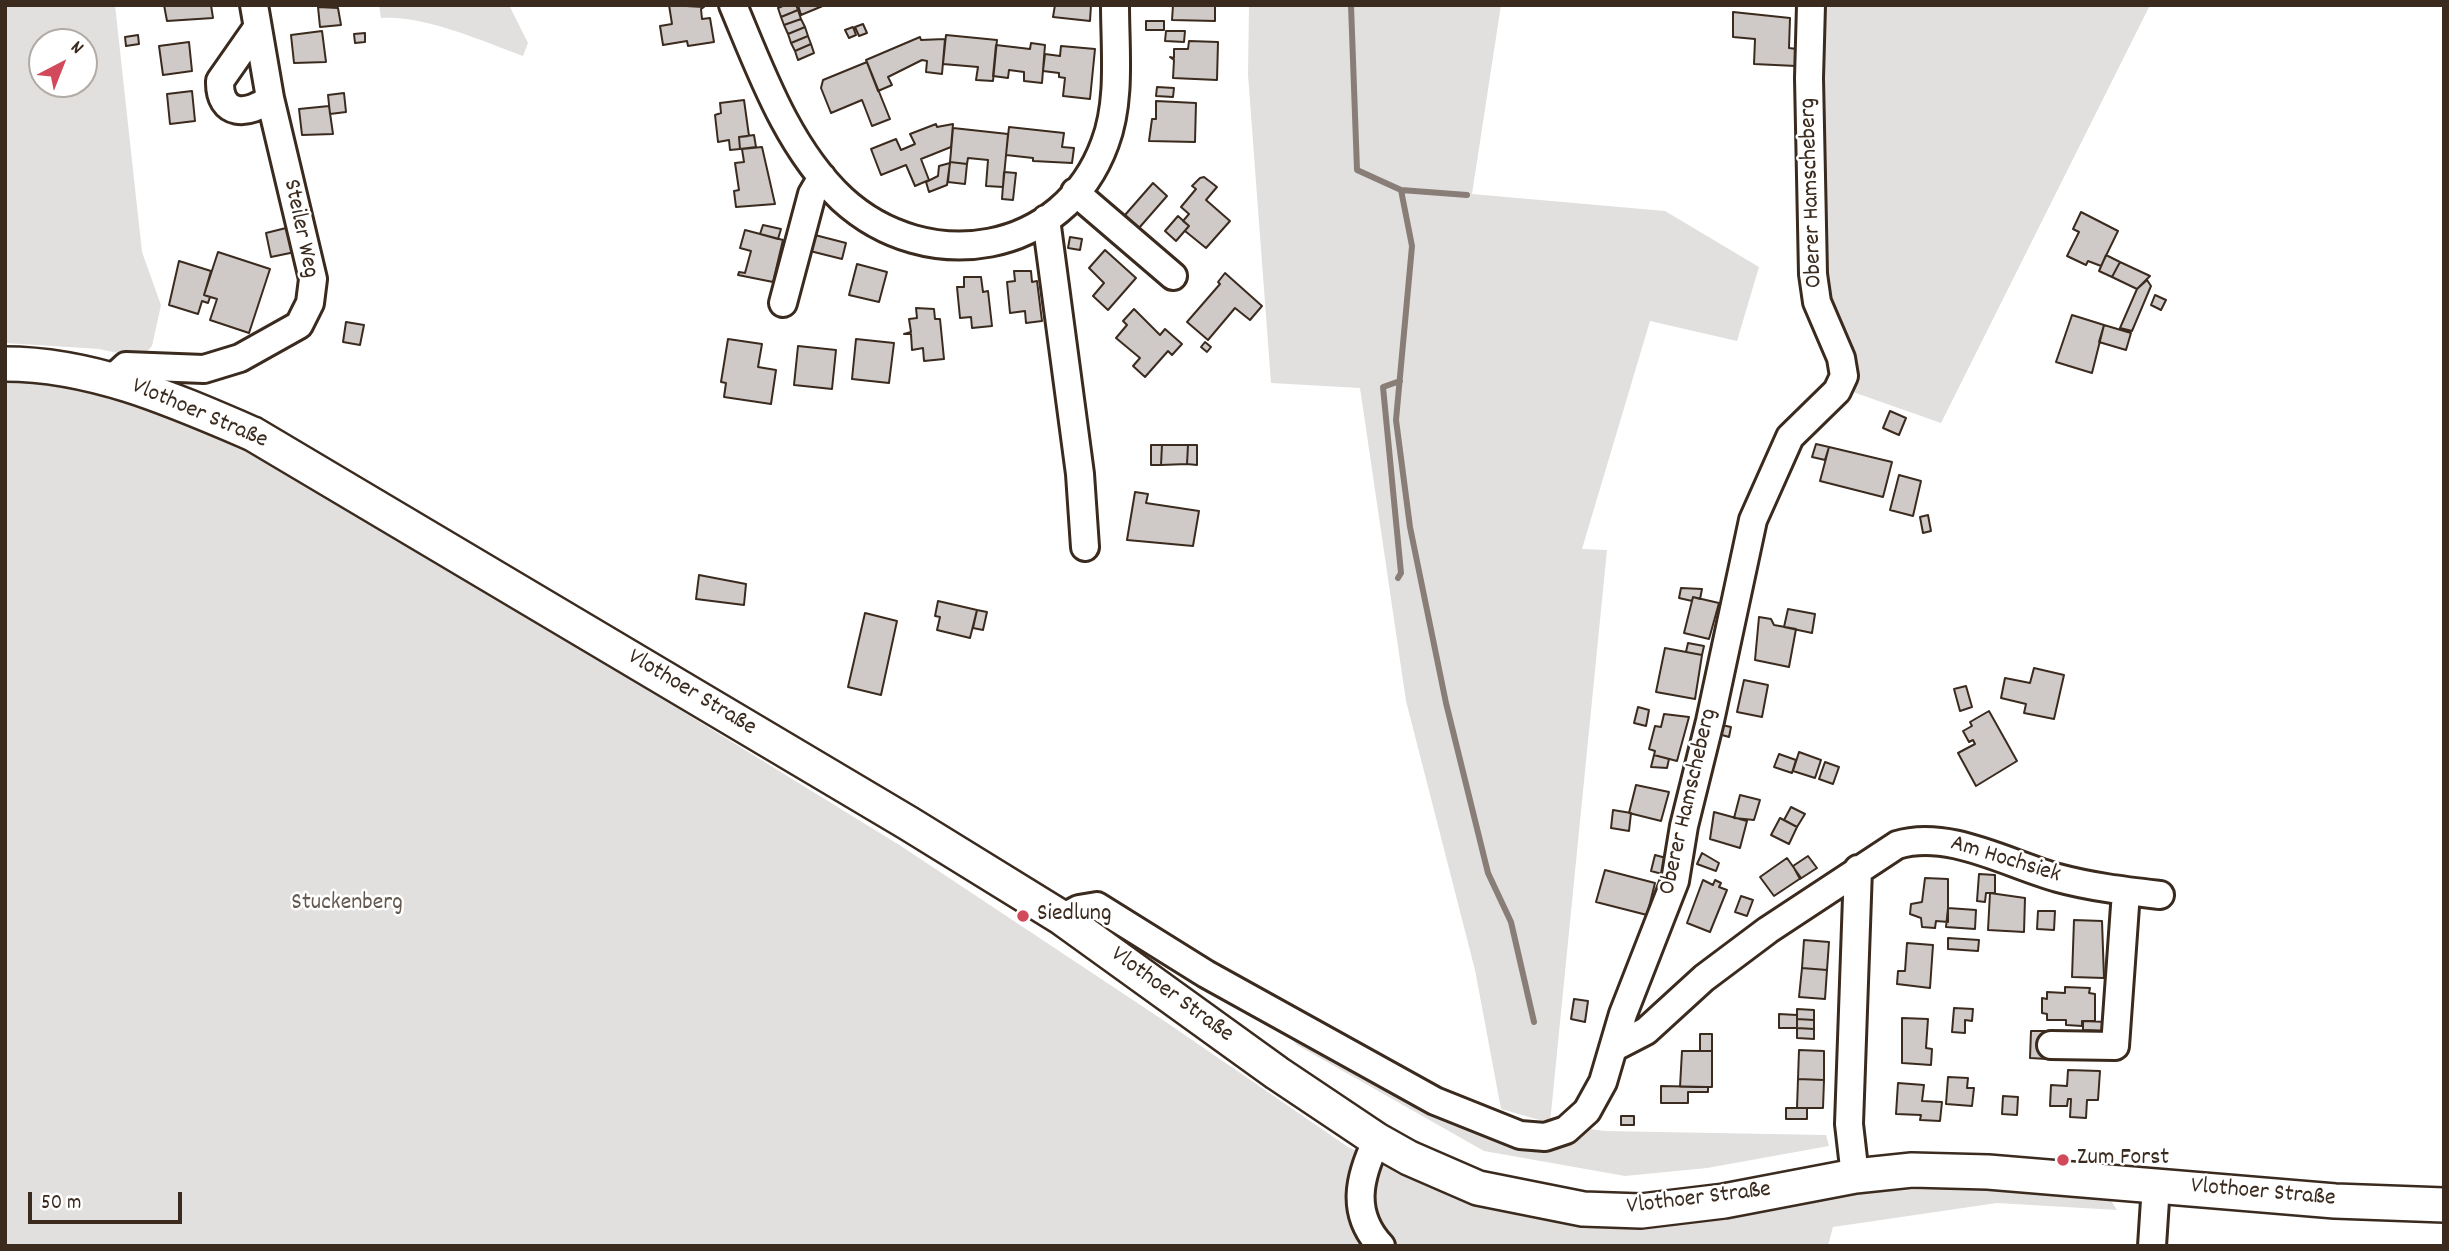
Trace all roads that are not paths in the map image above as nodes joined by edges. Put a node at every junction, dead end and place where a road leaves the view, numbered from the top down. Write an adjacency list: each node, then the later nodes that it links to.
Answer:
1 (733, 5): 6 (street)
2 (1115, 5): 7 (street)
3 (1811, 5): 19 (street, Oberer Hamscheberg)
4 (255, 17): 5 (street, Steiler Weg); 5 (street, Steiler Weg)
5 (270, 98): 12 (street, Steiler Weg)
6 (822, 177): 8 (street); 10 (street)
7 (1075, 192): 8 (street); 9 (street)
8 (1046, 219): 13 (street)
9 (1173, 276)
10 (783, 303)
11 (5, 363): 12 (main road, Vlothoer Straße)
12 (112, 379): 17 (main road, Vlothoer Straße)
13 (1085, 547)
14 (1858, 870): 15 (street, Am Hochsiek); 19 (street, Am Hochsiek); 21 (street)
15 (2126, 891): 16 (street, Am Hochsiek); 18 (street)
16 (2160, 895)
17 (1062, 918): 19 (street, Oberer Hamscheberg); 20 (main road, Vlothoer Straße)
18 (2051, 1045)
19 (1615, 1047)
20 (1377, 1140): 21 (main road, Vlothoer Straße); 24 (street)
21 (1855, 1176): 22 (main road, Vlothoer Straße)
22 (2156, 1185): 23 (main road, Vlothoer Straße); 25 (street)
23 (2444, 1205)
24 (1381, 1246)
25 (2152, 1246)

